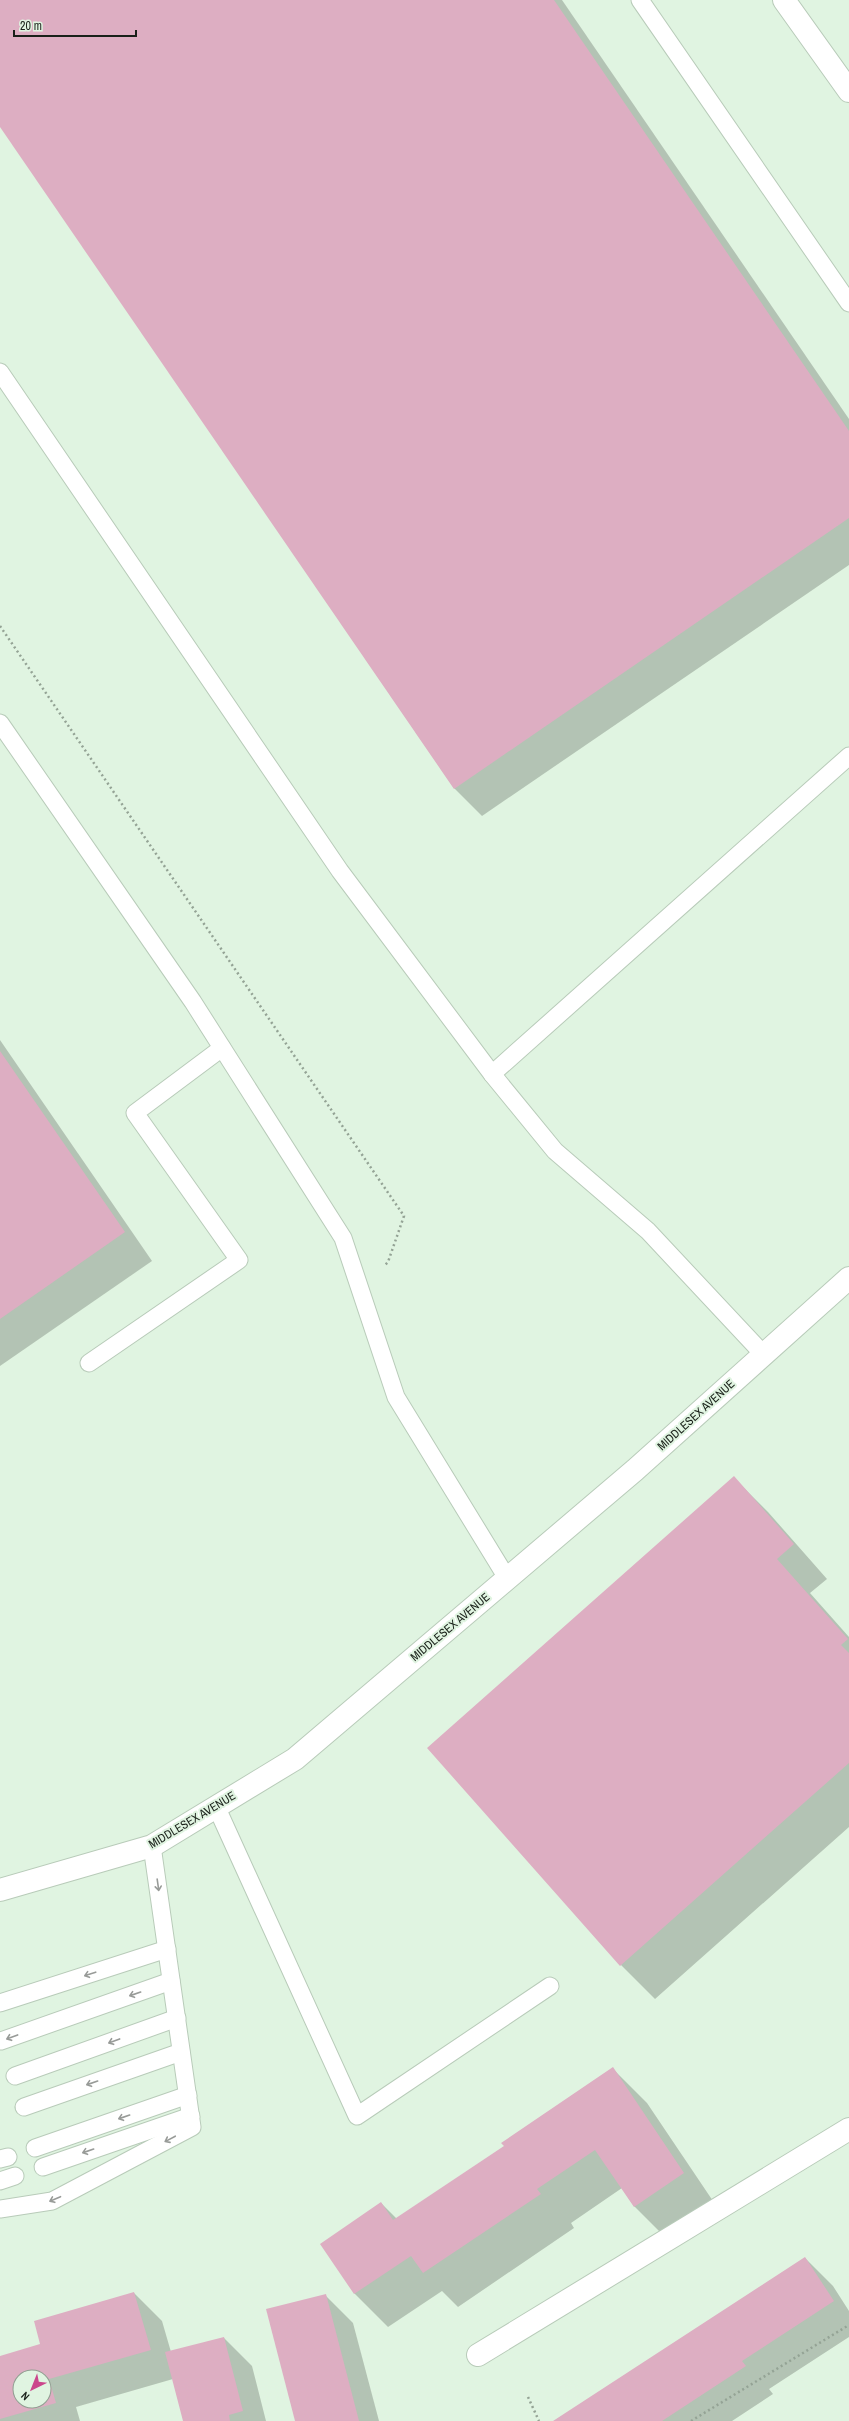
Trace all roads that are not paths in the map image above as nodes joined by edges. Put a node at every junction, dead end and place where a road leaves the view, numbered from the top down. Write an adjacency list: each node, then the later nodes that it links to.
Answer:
1 (640, 0): 4 (lane)
2 (784, 0): 3 (main road)
3 (847, 83)
4 (849, 303)
5 (0, 372): 9 (lane)
6 (0, 723): 8 (lane)
7 (849, 756): 9 (lane)
8 (222, 1048): 12 (lane); 13 (lane)
9 (492, 1074): 11 (lane)
10 (849, 1278): 11 (main road, MIDDLESEX AVENUE)
11 (764, 1355): 13 (main road, MIDDLESEX AVENUE)
12 (89, 1363)
13 (507, 1578): 14 (main road, MIDDLESEX AVENUE)
14 (216, 1806): 15 (main road, MIDDLESEX AVENUE); 19 (lane)
15 (152, 1846): 16 (main road, MIDDLESEX AVENUE); 17 (lane, one-way to 17)
16 (0, 1890)
17 (167, 1949): 18 (lane); 20 (lane, one-way to 20)
18 (171, 1982): 21 (lane); 22 (lane, one-way to 22)
19 (550, 1986)
20 (0, 2003)
21 (177, 2018): 23 (lane); 24 (lane, one-way to 24)
22 (1, 2041)
23 (181, 2052): 25 (lane); 26 (lane, one-way to 26)
24 (15, 2076)
25 (188, 2095): 27 (lane); 29 (lane, one-way to 29)
26 (24, 2107)
27 (191, 2116): 30 (lane, one-way to 30); 31 (lane, one-way to 31)
28 (849, 2129): 32 (main road)
29 (35, 2148)
30 (43, 2166)
31 (0, 2209)
32 (478, 2355)

